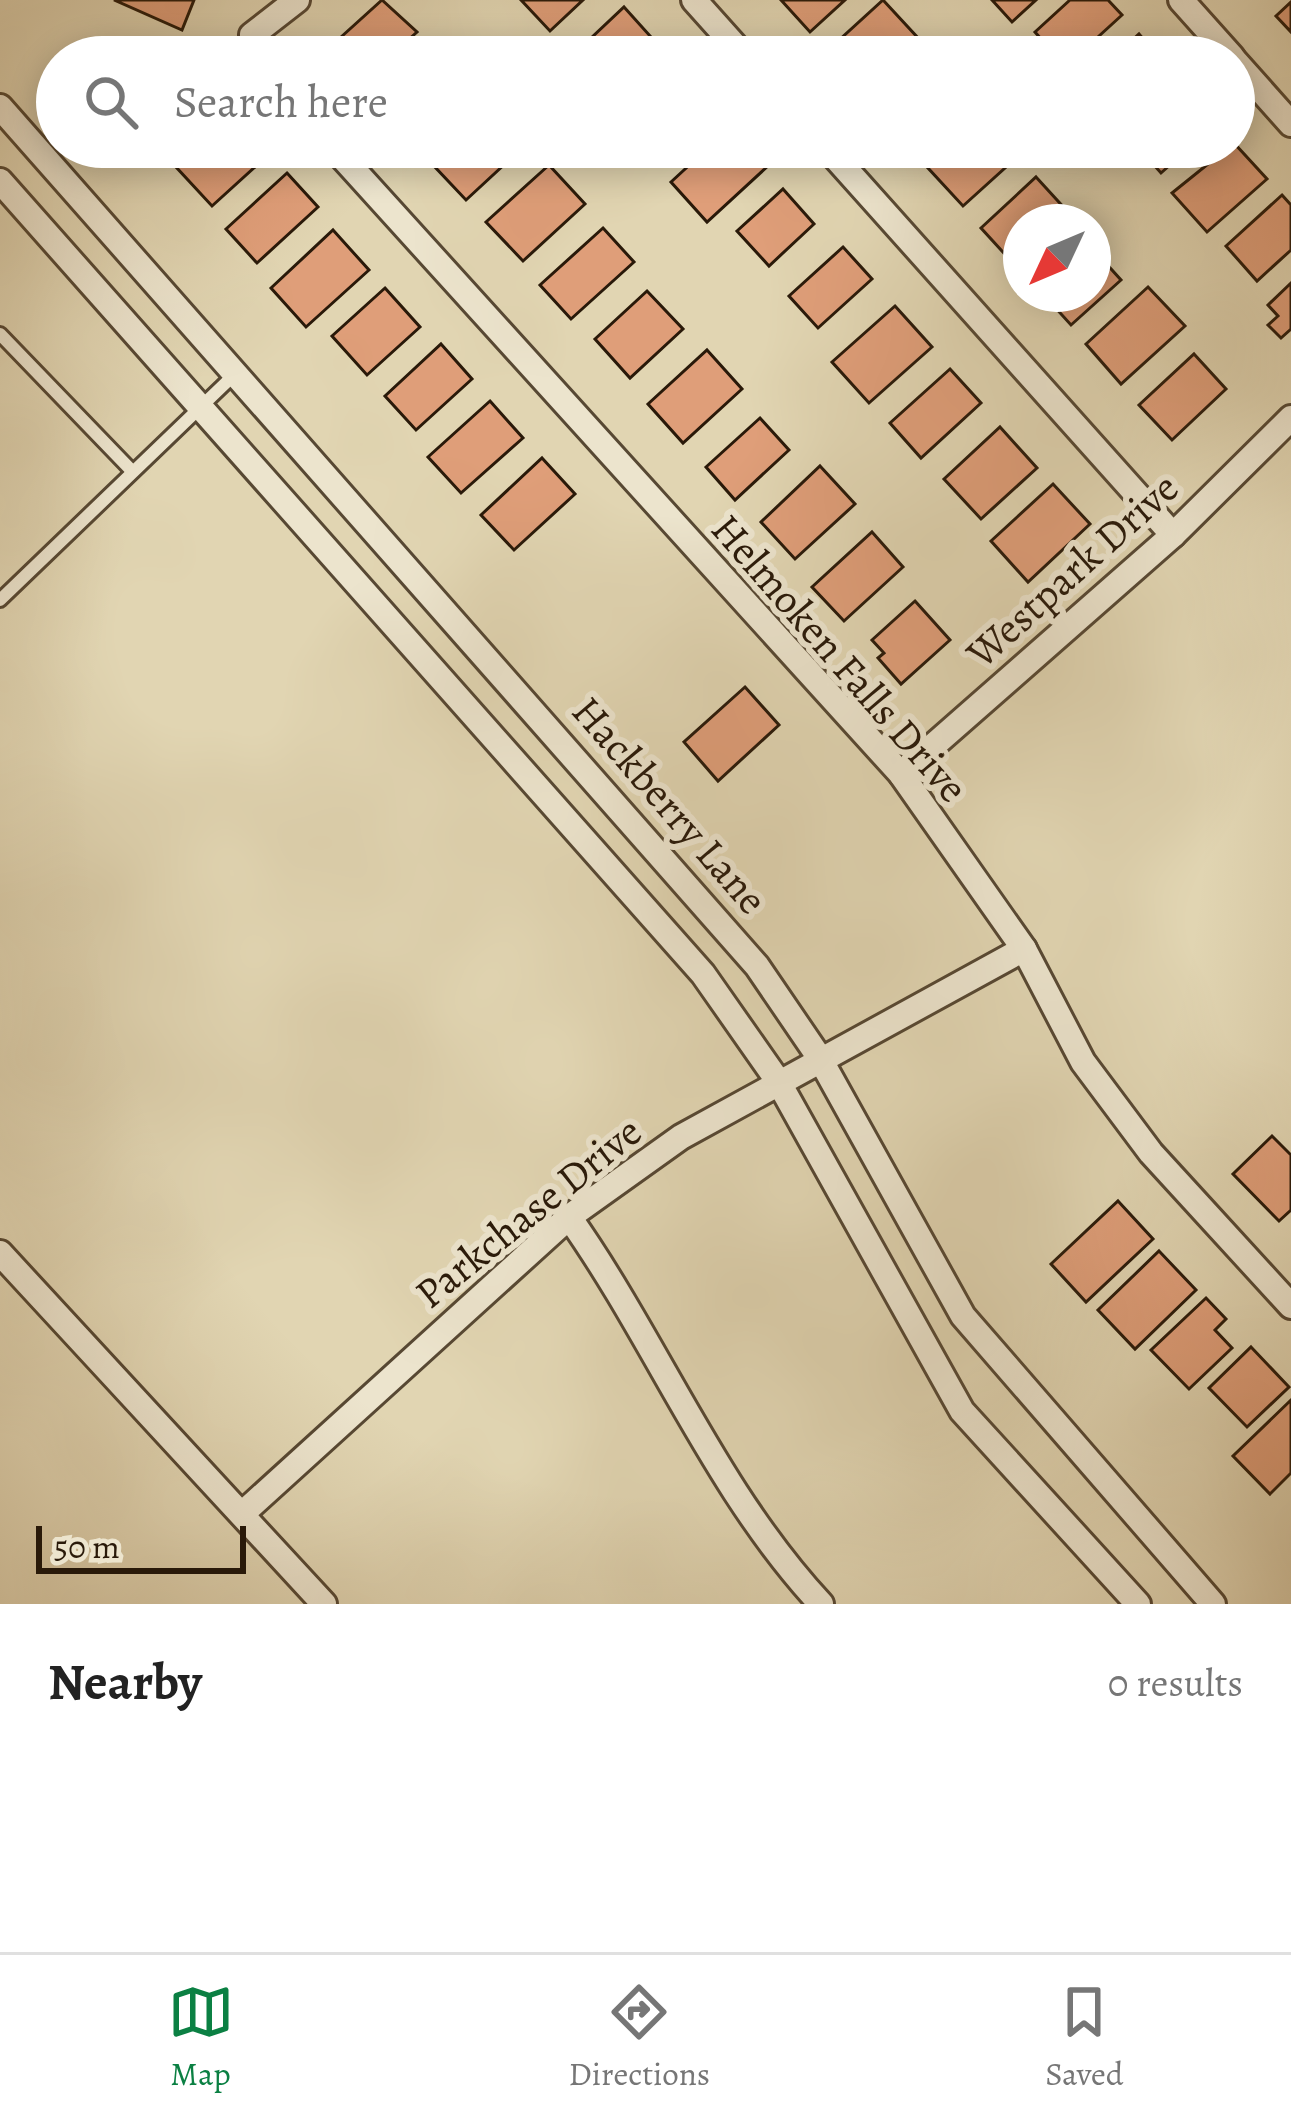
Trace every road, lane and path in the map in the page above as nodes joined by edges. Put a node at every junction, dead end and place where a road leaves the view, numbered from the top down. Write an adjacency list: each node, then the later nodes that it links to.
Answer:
1 (297, 0): 4 (street)
2 (694, 0): 5 (street)
3 (1181, 0): 6 (street)
4 (263, 36)
5 (727, 36)
6 (1213, 36)
7 (1255, 83): 9 (street)
8 (0, 107): 10 (street, Hackberry Lane)
9 (1291, 124)
10 (36, 148)
11 (54, 168): 16 (street, Hackberry Lane)
12 (352, 168): 22 (street, Helmoken Falls Drive)
13 (845, 168): 20 (street)
14 (0, 181): 17 (street, Hackberry Lane)
15 (0, 334): 19 (lane)
16 (236, 373): 17 (lane); 24 (street, Hackberry Lane)
17 (199, 406): 19 (lane); 25 (street, Hackberry Lane)
18 (1291, 418): 20 (street, Westpark Drive)
19 (132, 471): 21 (lane)
20 (1173, 535): 22 (street, Westpark Drive)
21 (0, 600)
22 (901, 774): 23 (street, Helmoken Falls Drive)
23 (1024, 950): 24 (street, Parkchase Drive); 28 (street, Helmoken Falls Drive)
24 (819, 1057): 25 (street, Parkchase Drive); 33 (street, Hackberry Lane)
25 (778, 1081): 26 (street, Parkchase Drive); 32 (street, Hackberry Lane)
26 (569, 1217): 29 (street, Parkchase Drive); 31 (street)
27 (0, 1253): 29 (street)
28 (1287, 1295)
29 (242, 1514): 30 (street)
30 (323, 1604)
31 (821, 1604)
32 (1138, 1604)
33 (1213, 1604)

